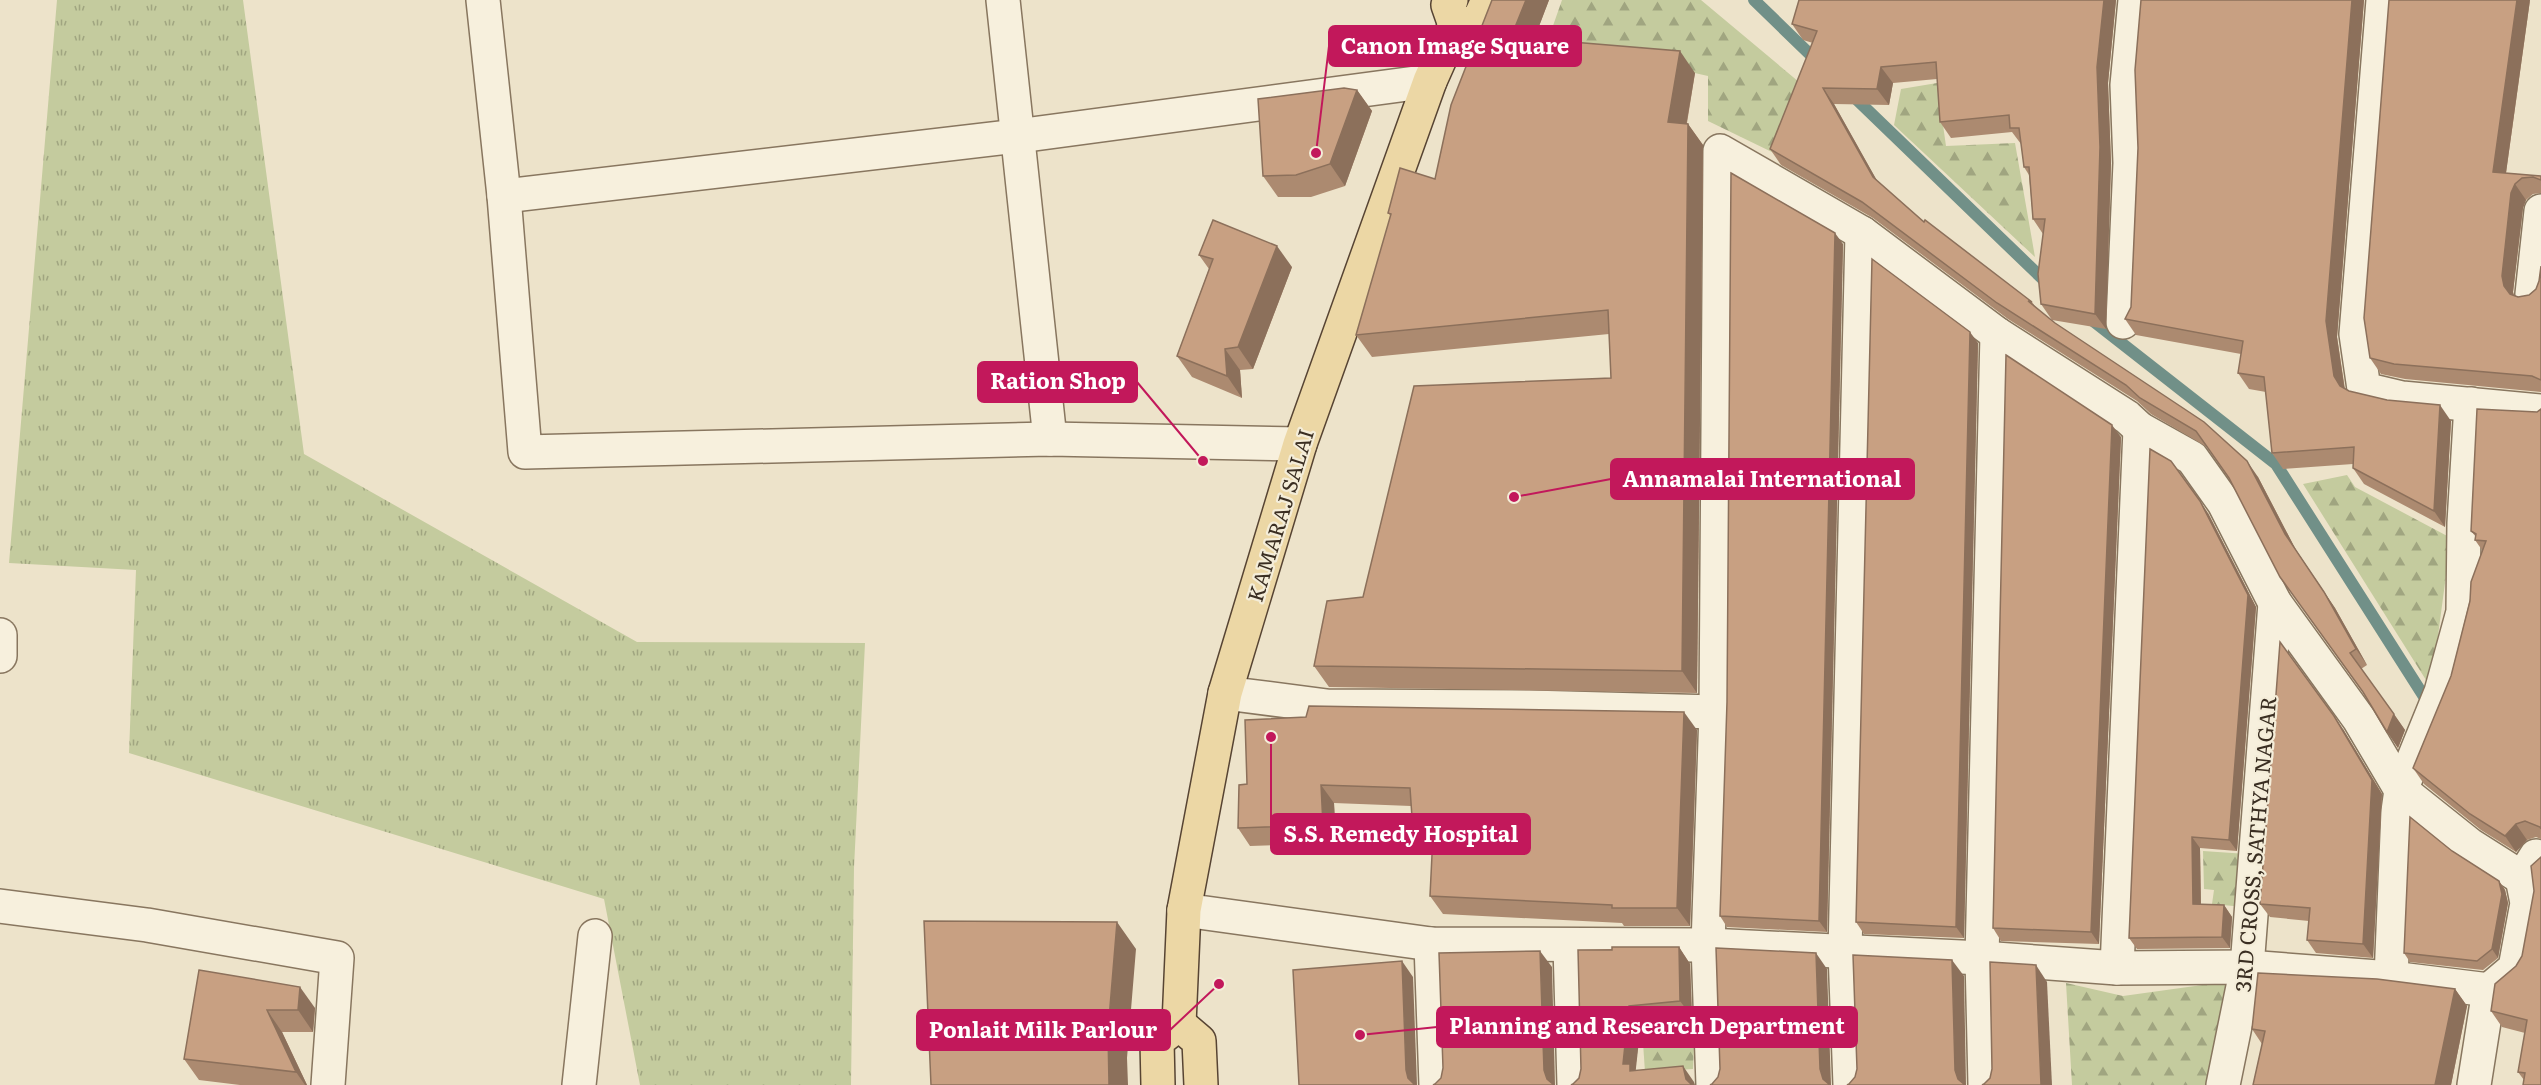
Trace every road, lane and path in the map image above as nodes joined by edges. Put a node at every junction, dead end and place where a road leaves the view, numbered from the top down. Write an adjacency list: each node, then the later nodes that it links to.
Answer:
1 (483, 0): 9 (street)
2 (1003, 0): 8 (street)
3 (1488, 0): 6 (main road, KAMARAJ SALAI)
4 (2135, 0): 13 (street)
5 (2383, 0): 15 (street)
6 (1453, 13): 7 (main road, KAMARAJ SALAI)
7 (1430, 81): 8 (street); 19 (main road, KAMARAJ SALAI)
8 (1018, 136): 9 (street); 18 (street)
9 (504, 196): 18 (street)
10 (2541, 211): 12 (street)
11 (1862, 233): 14 (street); 24 (street); 33 (street)
12 (2532, 294)
13 (2123, 322)
14 (1997, 334): 17 (street); 34 (street)
15 (2471, 404): 16 (street); 25 (street)
16 (2541, 411)
17 (2139, 429): 20 (street); 36 (street)
18 (1050, 440): 19 (street)
19 (1300, 444): 23 (main road, KAMARAJ SALAI)
20 (2275, 603): 25 (street); 35 (street, 3RD CROSS, SATHYA NAGAR)
21 (0, 635): 22 (street)
22 (0, 656)
23 (1225, 693): 24 (street); 28 (main road, KAMARAJ SALAI)
24 (1716, 712): 31 (street)
25 (2401, 790): 26 (street); 37 (street)
26 (2532, 868): 38 (street)
27 (0, 906): 40 (street)
28 (1184, 910): 30 (street); 39 (main road, KAMARAJ SALAI)
29 (596, 936): 41 (street)
30 (1431, 944): 32 (street); 44 (street)
31 (1708, 945): 32 (street); 33 (street); 46 (street)
32 (1570, 946): 45 (street)
33 (1845, 952): 34 (street); 47 (street)
34 (1982, 958): 36 (street); 48 (street)
35 (2247, 967): 36 (street); 37 (street); 49 (street, 3RD CROSS, SATHYA NAGAR)
36 (2116, 968)
37 (2391, 978): 38 (street)
38 (2489, 990): 50 (street)
39 (1179, 1024): 42 (main road); 43 (main road)
40 (328, 1085)
41 (579, 1085)
42 (1158, 1085)
43 (1201, 1085)
44 (1436, 1085)
45 (1574, 1085)
46 (1713, 1085)
47 (1850, 1085)
48 (1985, 1085)
49 (2223, 1085)
50 (2474, 1085)

